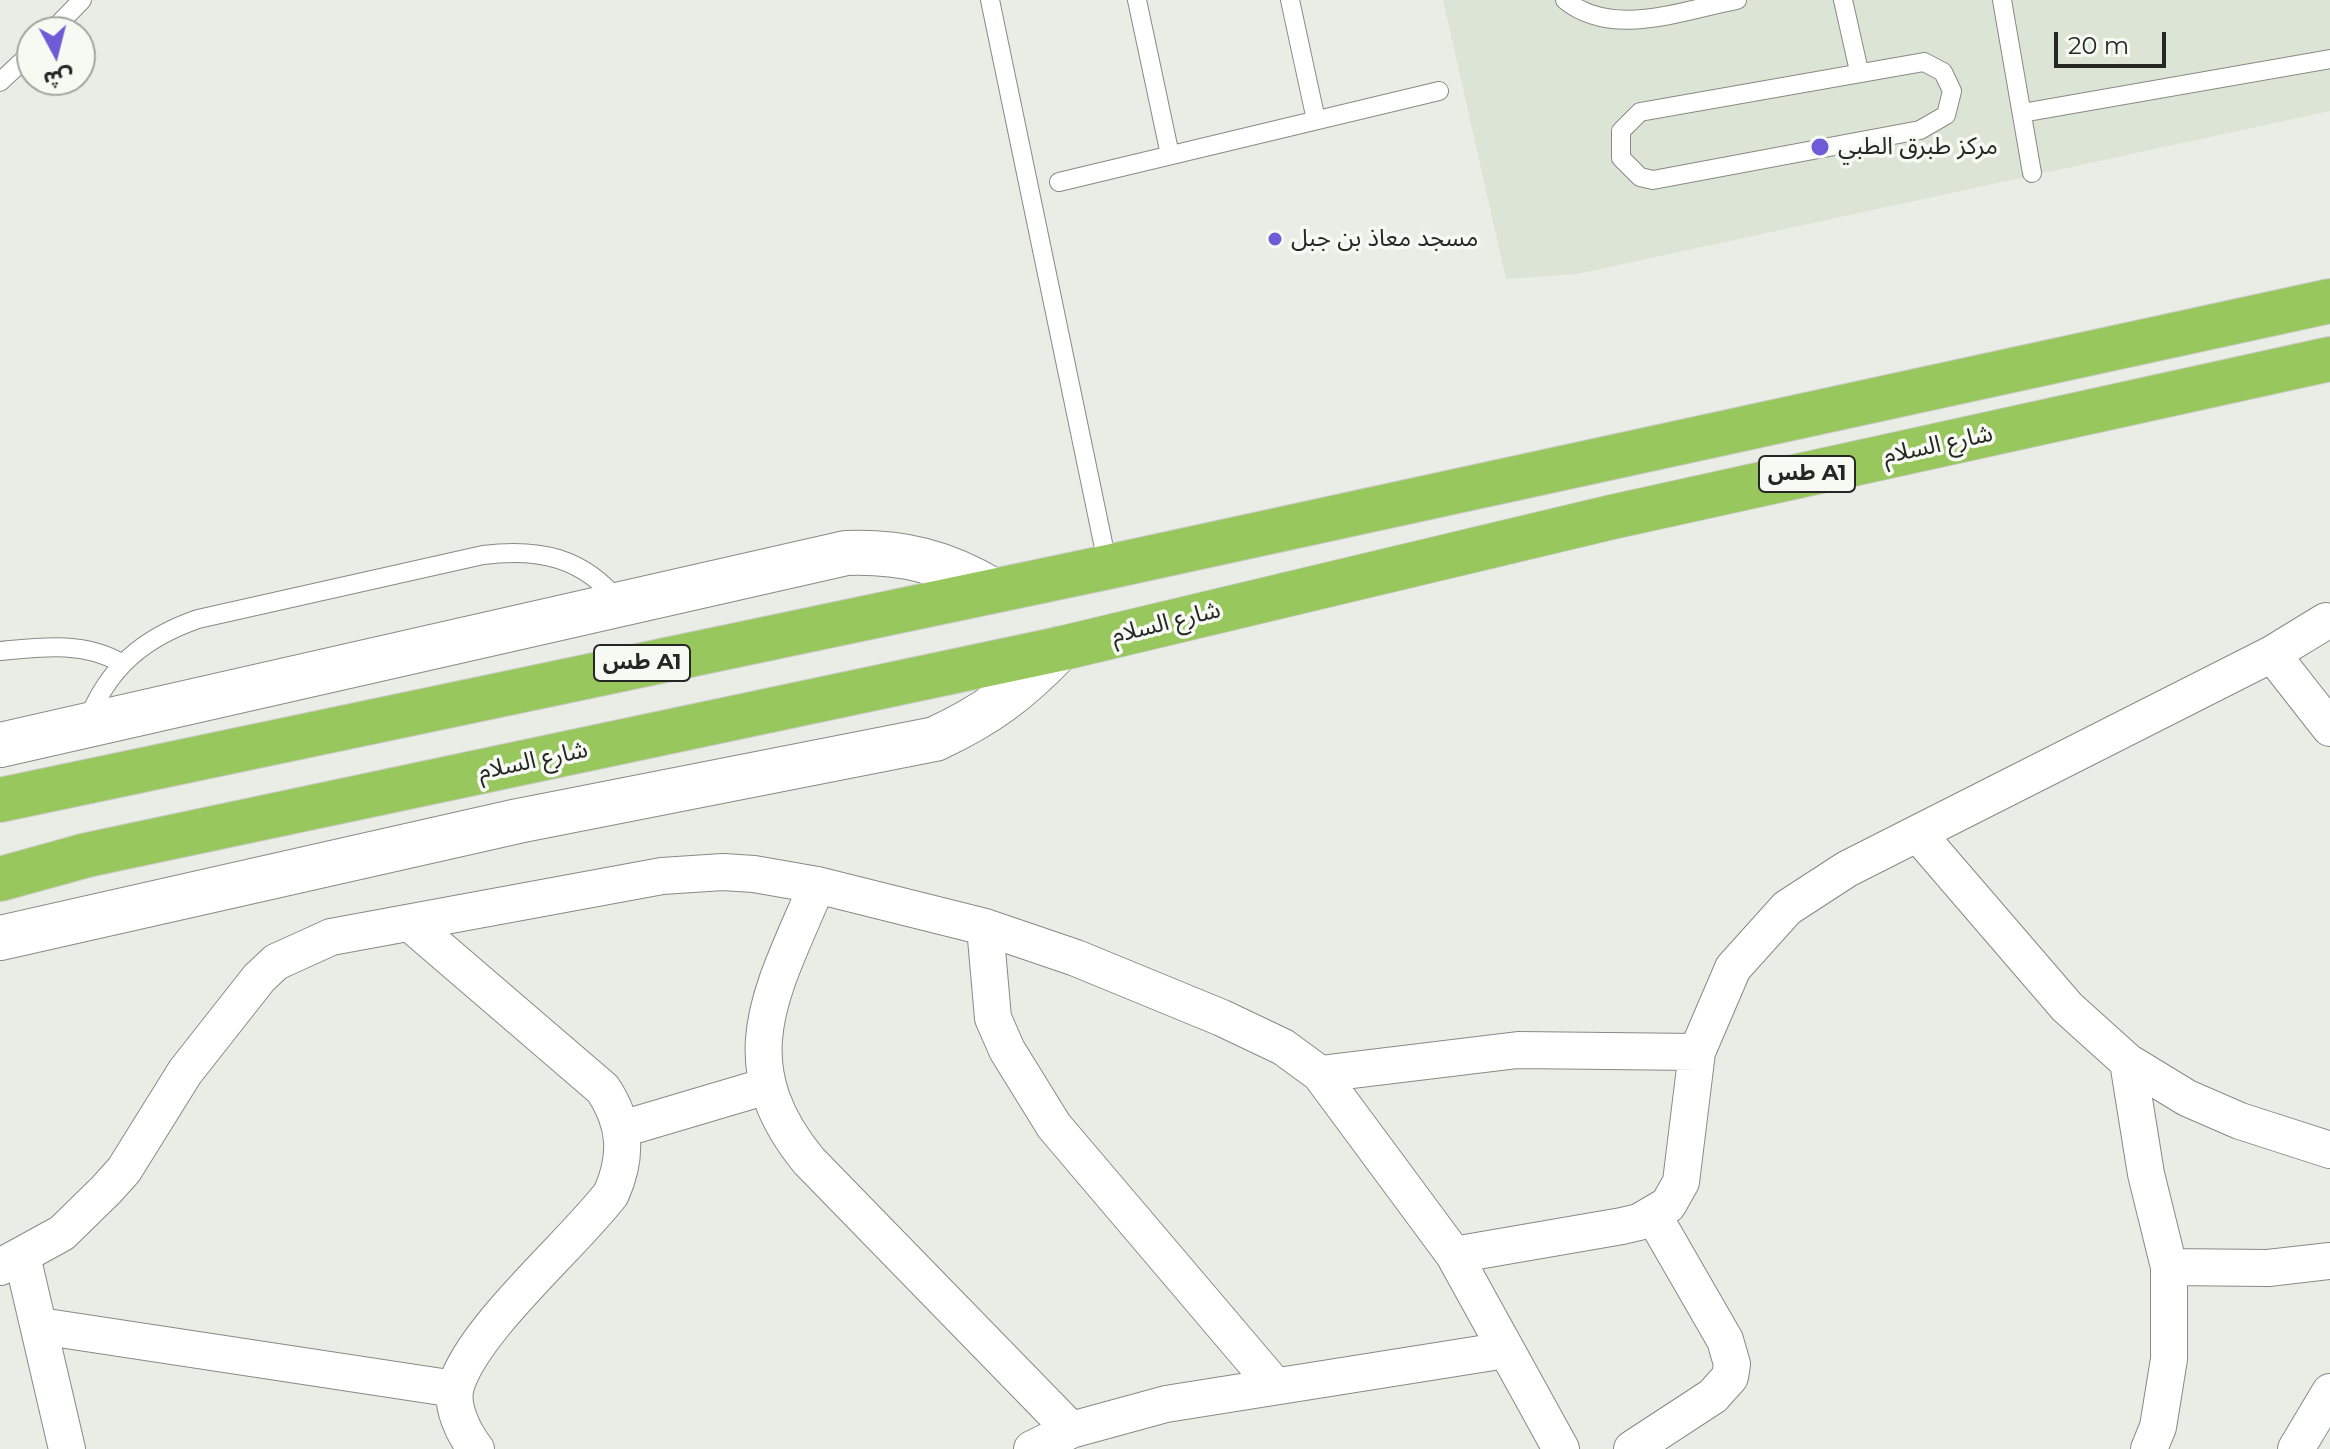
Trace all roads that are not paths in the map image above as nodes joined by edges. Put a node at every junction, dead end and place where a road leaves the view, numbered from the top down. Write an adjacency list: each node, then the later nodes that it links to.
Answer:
1 (82, 0): 9 (lane)
2 (990, 0): 22 (lane)
3 (1137, 0): 17 (lane)
4 (1290, 0): 16 (lane)
5 (1565, 0): 6 (lane)
6 (1737, 0)
7 (1843, 0): 12 (lane)
8 (2002, 0): 15 (lane)
9 (66, 16)
10 (2330, 59): 15 (lane)
11 (16, 67): 13 (lane)
12 (1859, 71): 12 (lane)
13 (0, 82)
14 (1439, 91): 16 (lane)
15 (2022, 113): 18 (lane)
16 (1316, 120): 17 (lane)
17 (1170, 155): 19 (lane)
18 (2032, 173)
19 (1059, 182)
20 (2330, 301): 22 (highway, طس A1)
21 (2330, 359): 26 (highway, شارع السلام / طس A1)
22 (1108, 567): 23 (highway, طس A1)
23 (992, 590): 24 (street); 33 (highway, طس A1)
24 (621, 604): 29 (lane); 30 (street)
25 (2326, 621): 28 (street)
26 (1059, 649): 35 (highway, شارع السلام); 39 (street)
27 (0, 651): 29 (lane)
28 (2272, 654): 31 (street); 34 (street)
29 (121, 663): 30 (lane)
30 (87, 722): 32 (street)
31 (2330, 728)
32 (0, 745)
33 (0, 800)
34 (1918, 834): 40 (street); 41 (street)
35 (0, 879)
36 (817, 885): 37 (street); 38 (street); 43 (street)
37 (411, 924): 44 (street); 49 (street)
38 (985, 927): 42 (street); 53 (street)
39 (0, 938)
40 (1697, 1052): 42 (street); 46 (street)
41 (2128, 1062): 45 (street); 50 (street)
42 (1320, 1074): 47 (street)
43 (767, 1086): 44 (street); 56 (street)
44 (622, 1129): 54 (street)
45 (2330, 1150)
46 (1653, 1215): 47 (street); 61 (street)
47 (1454, 1255): 52 (street)
48 (2330, 1261): 50 (street)
49 (11, 1262): 51 (street)
50 (2169, 1267): 62 (street)
51 (40, 1326): 54 (street); 57 (street)
52 (1506, 1350): 53 (street); 60 (street)
53 (1275, 1386): 56 (street)
54 (455, 1389): 58 (street)
55 (2330, 1392): 63 (street)
56 (1071, 1430): 59 (street)
57 (67, 1449)
58 (476, 1449)
59 (1032, 1449)
60 (1561, 1449)
61 (1632, 1449)
62 (2149, 1449)
63 (2296, 1449)

